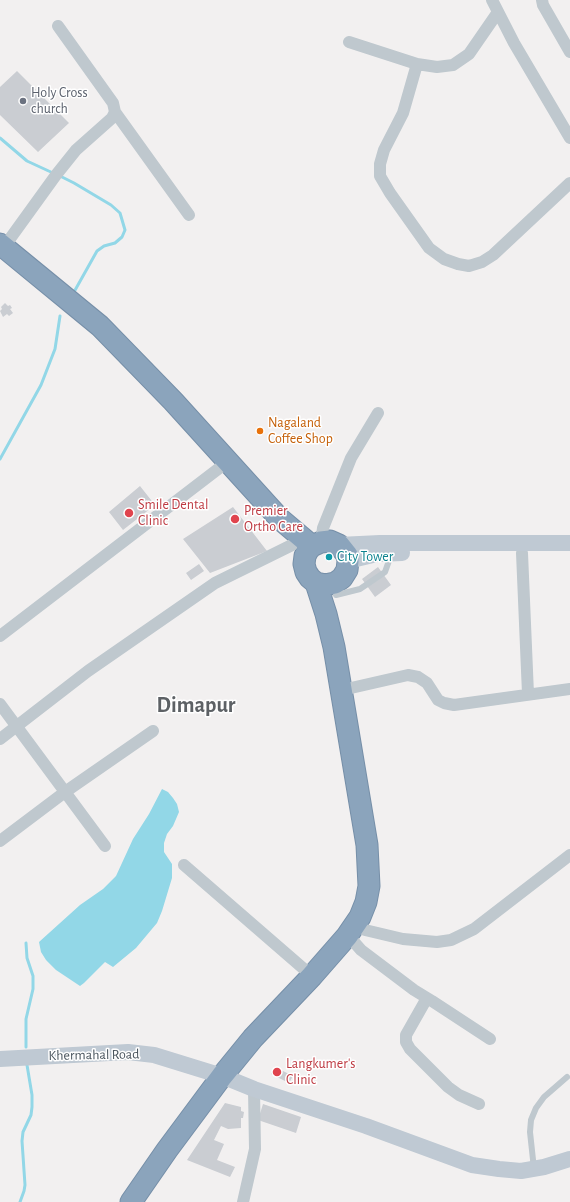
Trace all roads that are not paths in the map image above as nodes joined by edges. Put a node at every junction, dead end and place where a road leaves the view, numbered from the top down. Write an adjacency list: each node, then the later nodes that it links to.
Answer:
1 (492, 0): 3 (street)
2 (542, 0): 6 (street)
3 (498, 12): 7 (street); 9 (street)
4 (58, 26): 8 (street)
5 (349, 42): 7 (street)
6 (570, 52)
7 (417, 64): 10 (street)
8 (115, 112): 11 (street); 12 (street)
9 (570, 138)
10 (570, 183)
11 (189, 214)
12 (1, 251): 14 (highway); 16 (highway)
13 (378, 413): 16 (street)
14 (222, 466): 16 (highway); 21 (street)
15 (570, 543): 16 (street)
16 (320, 549): 17 (street); 20 (highway); 20 (highway); 26 (street)
17 (392, 553): 18 (street); 20 (lane)
18 (522, 553): 19 (street); 24 (street)
19 (570, 553)
20 (329, 587): 22 (highway); 35 (highway)
21 (0, 636)
22 (351, 688): 24 (street); 34 (highway)
23 (570, 689): 24 (street)
24 (528, 694)
25 (0, 704): 26 (street)
26 (17, 727): 28 (street); 29 (street)
27 (153, 730): 29 (street)
28 (0, 739)
29 (65, 792): 30 (street); 31 (street)
30 (0, 841)
31 (105, 846)
32 (570, 855): 34 (street)
33 (184, 865): 35 (street)
34 (359, 936): 36 (street); 40 (highway)
35 (312, 976): 40 (highway)
36 (427, 998): 37 (street); 42 (street)
37 (490, 1039)
38 (0, 1059): 40 (street, Khermahal Road)
39 (567, 1077): 44 (lane)
40 (227, 1078): 41 (street, Khermahal Road); 45 (highway); 46 (highway)
41 (254, 1089): 44 (street, Khermahal Road); 47 (street)
42 (479, 1104)
43 (570, 1159): 44 (street, Khermahal Road)
44 (534, 1169)
45 (131, 1202)
46 (145, 1202)
47 (243, 1202)

